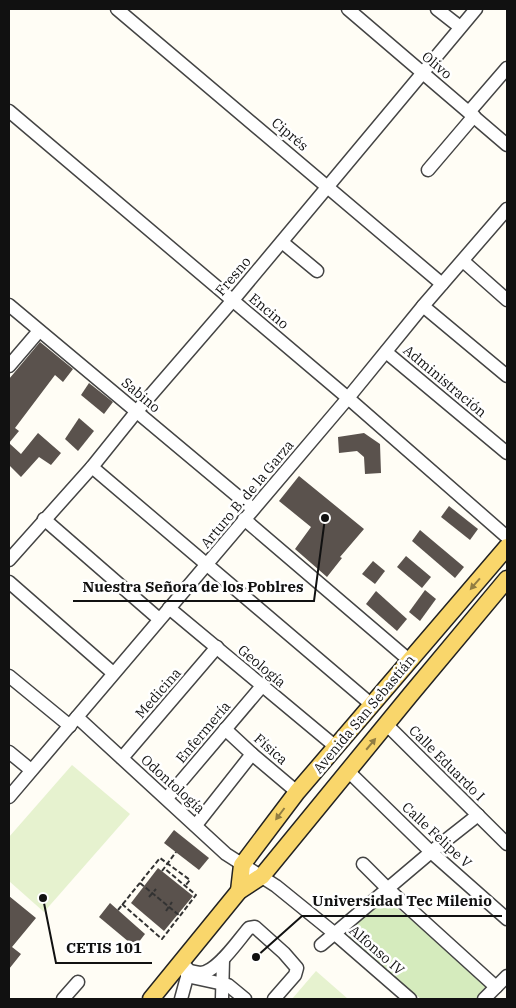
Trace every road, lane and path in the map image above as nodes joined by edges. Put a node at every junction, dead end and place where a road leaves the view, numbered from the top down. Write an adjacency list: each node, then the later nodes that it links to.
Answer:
1 (117, 9): 12 (street, Ciprés)
2 (348, 9): 7 (street, Olivo)
3 (438, 9): 5 (street)
4 (476, 9): 5 (street, Fresno)
5 (460, 27): 7 (street, Fresno)
6 (507, 68): 9 (street)
7 (422, 72): 9 (street, Olivo); 12 (street, Fresno)
8 (9, 111): 18 (street, Encino)
9 (472, 114): 10 (street, Olivo); 11 (street)
10 (507, 145)
11 (428, 170)
12 (327, 186): 14 (street, Fresno); 17 (street, Ciprés)
13 (505, 216): 15 (street, Arturo B. de la Garza)
14 (282, 242): 16 (street); 18 (street, Fresno)
15 (463, 261): 17 (street, Arturo B. de la Garza); 19 (street)
16 (317, 271)
17 (442, 284): 21 (street, Arturo B. de la Garza)
18 (233, 300): 26 (street, Encino); 27 (street, Fresno)
19 (507, 300)
20 (9, 305): 22 (street, Sabino)
21 (423, 306): 23 (street, Arturo B. de la Garza); 25 (street)
22 (39, 331): 24 (street); 27 (street, Sabino)
23 (386, 352): 26 (street, Arturo B. de la Garza); 28 (street, Administración)
24 (9, 366)
25 (507, 376)
26 (348, 398): 30 (street, Arturo B. de la Garza); 33 (street, Encino)
27 (137, 411): 29 (street, Fresno); 30 (street, Sabino)
28 (507, 453)
29 (92, 467): 31 (street, Fresno); 36 (street)
30 (253, 509): 32 (street, Arturo B. de la Garza)
31 (44, 519): 35 (street, Fresno); 40 (street)
32 (244, 519): 36 (street, Arturo B. de la Garza); 42 (street)
33 (507, 537)
34 (507, 547): 42 (main road, Avenida San Sebastián, one-way to 42)
35 (9, 560)
36 (208, 564): 39 (street, Arturo B. de la Garza); 46 (street)
37 (507, 579): 48 (main road, Avenida San Sebastián)
38 (9, 582): 43 (street)
39 (169, 608): 40 (street, Arturo B. de la Garza); 41 (street, Geología)
40 (159, 619): 43 (street, Arturo B. de la Garza)
41 (217, 647): 45 (street, Geología); 53 (street, Medicina)
42 (409, 660): 46 (main road, Avenida San Sebastián)
43 (113, 673): 47 (street, Arturo B. de la Garza)
44 (9, 676): 47 (street, Odontología)
45 (262, 686): 49 (street, Enfermería); 50 (street, Geología)
46 (372, 705): 50 (main road, Avenida San Sebastián)
47 (73, 721): 53 (street, Odontología); 54 (street, Arturo B. de la Garza)
48 (387, 725): 55 (main road, Avenida San Sebastián, one-way to 48); 59 (street, Calle Eduardo I)
49 (225, 729): 52 (street, Física); 58 (street, Enfermería)
50 (336, 747): 56 (main road, Avenida San Sebastián)
51 (9, 752): 54 (street)
52 (252, 754): 56 (street, Física); 60 (street)
53 (122, 758): 58 (street, Odontología)
54 (31, 770): 57 (street, Arturo B. de la Garza)
55 (348, 771): 63 (street, Calle Felipe V); 68 (main road, Avenida San Sebastián)
56 (297, 792): 68 (main road, Avenida San Sebastián, one-way to 68)
57 (9, 797)
58 (167, 798): 60 (street, Odontología)
59 (478, 815): 61 (street, Calle Eduardo I); 63 (street)
60 (196, 826): 68 (street, Odontología)
61 (507, 844)
62 (176, 852): 64 (path)
63 (431, 852): 72 (street); 81 (street, Calle Felipe V)
64 (168, 863): 66 (path); 69 (path); 70 (path)
65 (364, 864): 72 (street)
66 (164, 868): 67 (path); 70 (path)
67 (162, 871)
68 (252, 871): 82 (street, Alfonso IV); 85 (main road)
69 (140, 882): 73 (path); 76 (path)
70 (185, 886): 80 (path)
71 (156, 888): 73 (path)
72 (388, 889): 82 (street); 89 (street)
73 (152, 893): 74 (path); 77 (path)
74 (149, 897)
75 (172, 902): 77 (path)
76 (122, 904): 78 (path); 80 (path)
77 (169, 907): 79 (path); 80 (path)
78 (118, 910)
79 (166, 911)
80 (180, 916)
81 (507, 919)
82 (334, 933): 83 (street); 96 (street, Alfonso IV)
83 (322, 946)
84 (223, 959): 85 (street); 88 (street); 95 (street)
85 (182, 969): 88 (street); 91 (main road); 92 (street)
86 (507, 976): 89 (street)
87 (78, 982): 90 (street)
88 (223, 984): 93 (street); 94 (street)
89 (496, 987): 97 (street)
90 (63, 999)
91 (151, 999)
92 (181, 999)
93 (222, 999)
94 (245, 999)
95 (274, 999)
96 (410, 999)
97 (484, 999)

